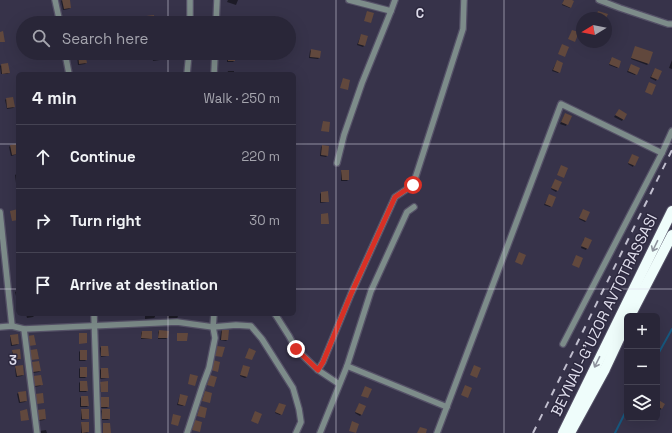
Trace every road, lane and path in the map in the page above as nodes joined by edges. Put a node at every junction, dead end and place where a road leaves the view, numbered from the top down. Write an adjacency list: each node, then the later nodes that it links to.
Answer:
1 (55, 0): 9 (street)
2 (190, 0): 10 (street)
3 (217, 0): 11 (street)
4 (349, 0): 8 (street)
5 (395, 0): 8 (street)
6 (464, 0): 38 (street)
7 (599, 0): 12 (street)
8 (392, 11): 21 (street)
9 (58, 16)
10 (190, 16)
11 (216, 16)
12 (672, 24)
13 (66, 60): 16 (street)
14 (188, 60): 17 (street)
15 (215, 60): 18 (street)
16 (69, 72)
17 (187, 72)
18 (214, 72)
19 (672, 130): 20 (street)
20 (662, 153): 36 (street); 40 (street)
21 (337, 162)
22 (414, 207): 37 (street)
23 (672, 211): 47 (highway, BEYNAU-G'UZOR AVTOTRASSASI, one-way to 47)
24 (0, 212): 30 (street)
25 (672, 235): 26 (highway, BEYNAU-G'UZOR AVTOTRASSASI)
26 (632, 313)
27 (94, 316): 31 (street)
28 (214, 316): 33 (street)
29 (276, 316): 38 (street)
30 (12, 326): 32 (street); 35 (street)
31 (94, 326): 33 (street); 35 (street); 42 (street)
32 (0, 327)
33 (213, 327): 43 (street); 44 (street)
34 (624, 328): 48 (highway, BEYNAU-G'UZOR AVTOTRASSASI)
35 (24, 329): 41 (street)
36 (563, 344)
37 (347, 366): 39 (street); 40 (street)
38 (318, 370): 39 (street)
39 (340, 384): 45 (street)
40 (447, 407): 46 (street)
41 (37, 433)
42 (98, 433)
43 (187, 433)
44 (296, 433)
45 (320, 433)
46 (437, 433)
47 (563, 433)
48 (570, 433)

